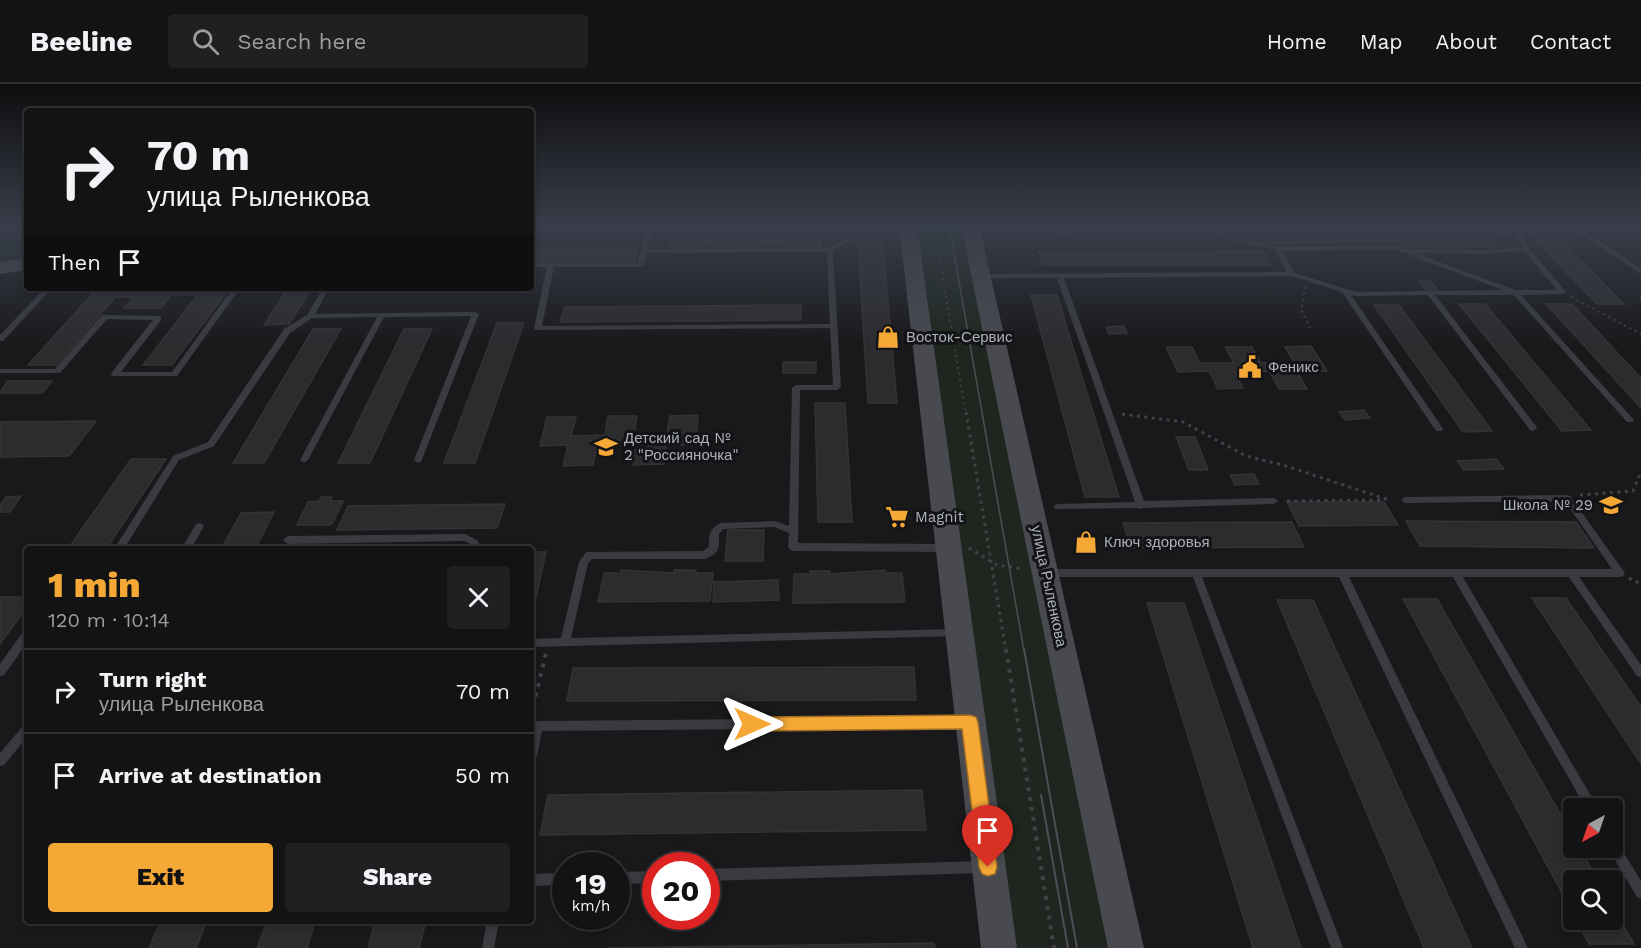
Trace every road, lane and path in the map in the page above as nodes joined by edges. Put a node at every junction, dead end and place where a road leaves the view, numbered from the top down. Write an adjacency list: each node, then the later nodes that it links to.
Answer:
1 (18, 265): 11 (main road)
2 (551, 265): 26 (lane)
3 (831, 265): 26 (lane)
4 (911, 265): 49 (main road)
5 (941, 265): 53 (path)
6 (979, 265): 13 (main road, улица Рыленкова)
7 (1037, 265): 14 (path)
8 (1288, 265): 12 (lane)
9 (1442, 265): 22 (lane)
10 (1540, 265): 22 (lane)
11 (0, 268)
12 (1293, 274): 15 (lane); 16 (lane)
13 (981, 276): 14 (lane); 54 (main road, улица Рыленкова)
14 (1039, 276): 15 (lane)
15 (1060, 276): 31 (lane)
16 (1305, 278): 17 (lane); 27 (path)
17 (1344, 290): 21 (lane); 34 (lane)
18 (46, 291): 29 (lane)
19 (235, 291): 30 (lane)
20 (324, 291): 25 (lane)
21 (1430, 293): 22 (lane); 33 (lane)
22 (1516, 293): 32 (lane)
23 (1568, 295): 28 (path)
24 (382, 315): 25 (lane); 35 (lane); 36 (lane)
25 (310, 316): 50 (lane)
26 (834, 326): 47 (lane)
27 (1310, 328)
28 (1641, 334)
29 (0, 339)
30 (0, 371)
31 (1108, 412): 41 (path); 44 (lane)
32 (1629, 420)
33 (1533, 428)
34 (1439, 429)
35 (304, 460)
36 (418, 460)
37 (1641, 472): 38 (path)
38 (1633, 491): 39 (path); 40 (path)
39 (1641, 491)
40 (1554, 498): 42 (lane); 56 (lane)
41 (1389, 500): 42 (path); 43 (path)
42 (1405, 500)
43 (1274, 501): 44 (lane)
44 (1141, 506): 45 (lane)
45 (1058, 507)
46 (199, 526): 51 (lane)
47 (793, 531): 49 (lane); 62 (lane)
48 (288, 540): 52 (lane)
49 (947, 542): 53 (path); 59 (main road)
50 (121, 546)
51 (188, 546)
52 (476, 546)
53 (992, 562): 54 (path); 81 (path)
54 (1046, 573): 57 (lane); 82 (main road, улица Рыленкова)
55 (1456, 574): 56 (lane); 58 (lane); 71 (lane)
56 (1572, 574): 65 (lane)
57 (1197, 575): 58 (lane); 83 (lane)
58 (1343, 575): 84 (lane)
59 (958, 633): 62 (lane); 67 (main road)
60 (24, 639): 64 (lane)
61 (549, 642): 62 (lane); 63 (lane); 66 (path)
62 (565, 642)
63 (534, 643)
64 (0, 672)
65 (1641, 673)
66 (534, 704)
67 (970, 722): 69 (lane); 73 (main road)
68 (24, 733): 70 (lane)
69 (534, 743)
70 (0, 761)
71 (1586, 798)
72 (1620, 858): 77 (lane)
73 (988, 867): 74 (lane); 80 (main road)
74 (720, 875)
75 (552, 879): 76 (lane)
76 (534, 880)
77 (1641, 893)
78 (493, 924): 79 (lane)
79 (488, 948)
80 (999, 948)
81 (1054, 948)
82 (1126, 948)
83 (1337, 948)
84 (1522, 948)

